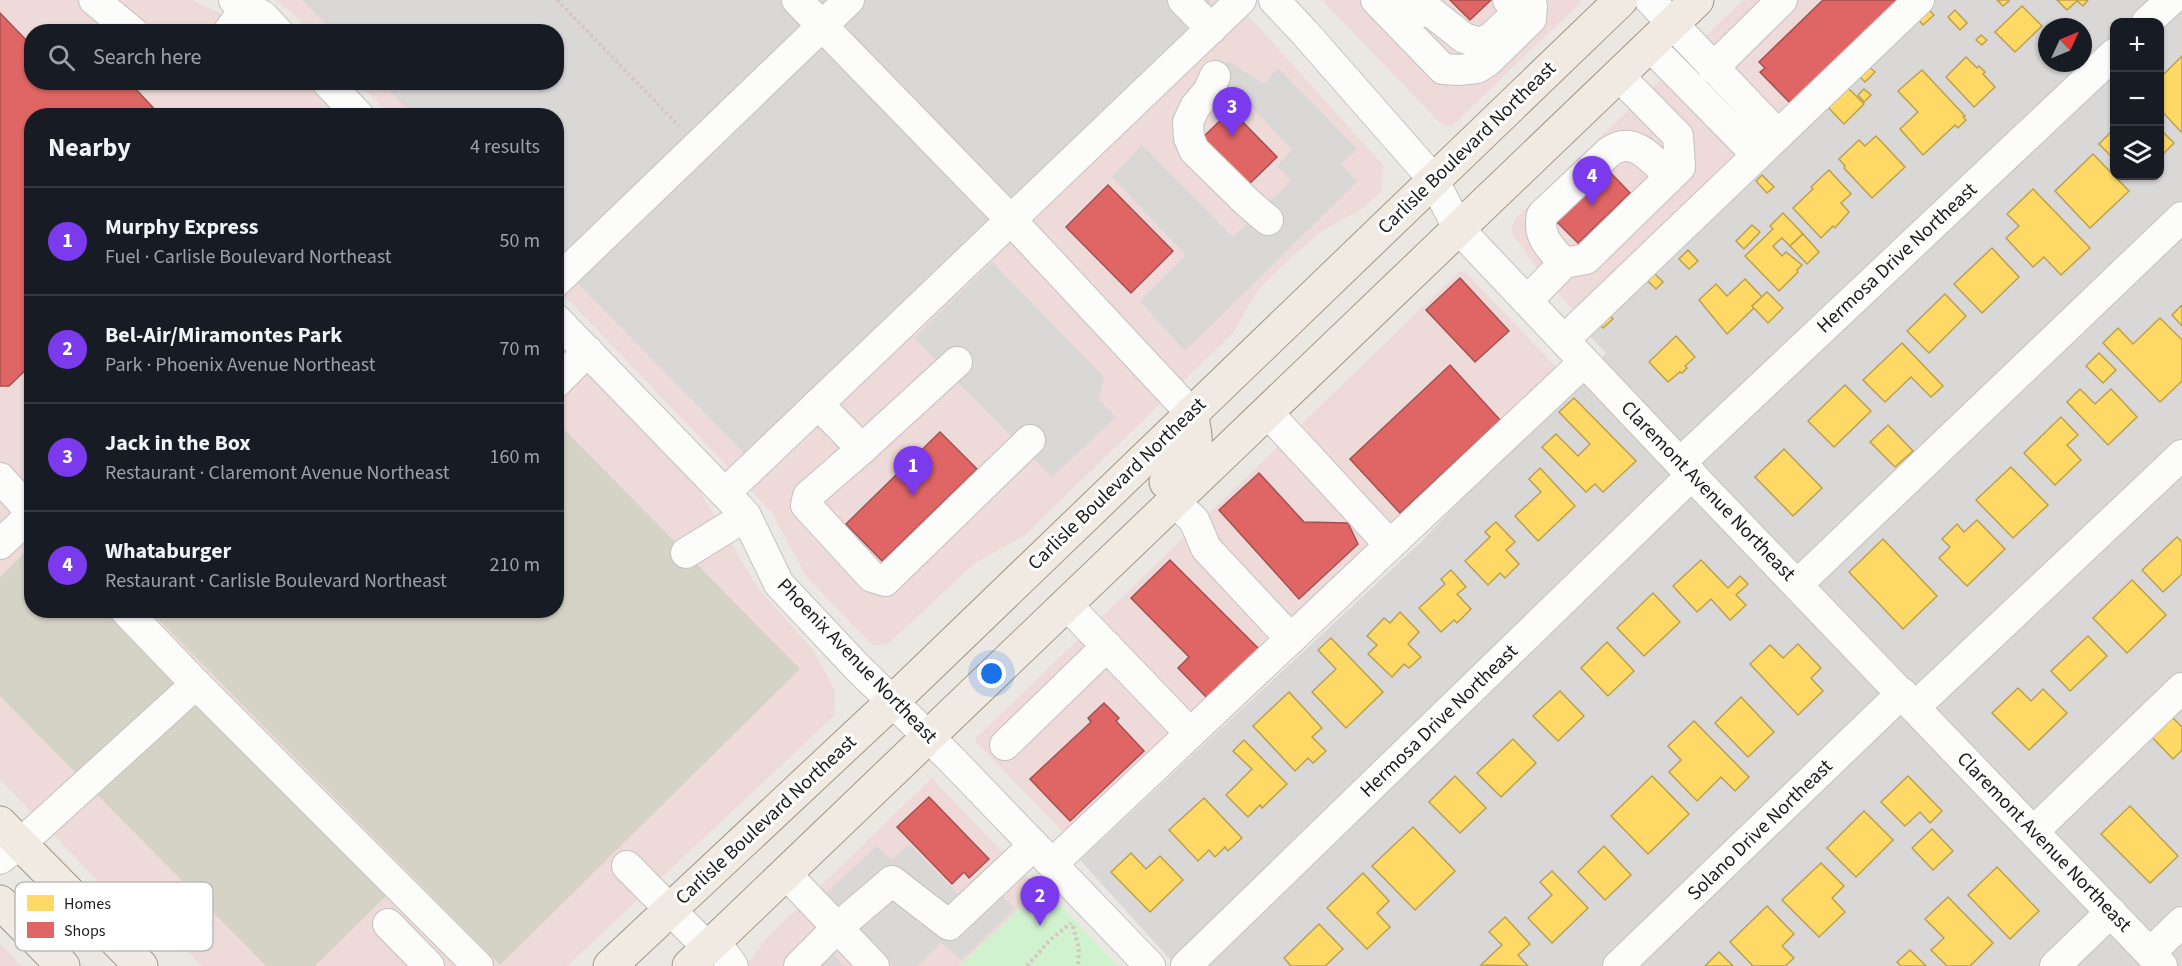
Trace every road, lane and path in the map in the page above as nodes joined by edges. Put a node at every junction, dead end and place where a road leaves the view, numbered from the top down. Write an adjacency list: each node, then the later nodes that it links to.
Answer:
1 (94, 0): 20 (street)
2 (557, 0): 32 (path)
3 (797, 0): 23 (street)
4 (849, 0): 23 (street)
5 (1183, 0): 24 (street)
6 (1241, 0): 24 (street)
7 (1274, 0): 35 (street, Claremont Avenue Northeast)
8 (1376, 0): 10 (street)
9 (1508, 0): 18 (street)
10 (1530, 0)
11 (1621, 0): 35 (main road, Carlisle Boulevard Northeast)
12 (1650, 0): 25 (street)
13 (1697, 0): 25 (main road)
14 (1782, 0): 27 (street)
15 (1919, 0): 33 (street)
16 (2171, 0): 19 (street)
17 (240, 3): 21 (street); 22 (street)
18 (1397, 5)
19 (2151, 18)
20 (123, 24)
21 (231, 24)
22 (270, 24)
23 (822, 26): 37 (street); 41 (street)
24 (1211, 28): 37 (street)
25 (1661, 34): 27 (street); 28 (main road); 33 (street)
26 (2110, 59): 55 (street, Hermosa Drive Northeast)
27 (1713, 68): 33 (street)
28 (1618, 75): 34 (street); 39 (main road)
29 (1215, 76): 38 (street)
30 (335, 90): 31 (street)
31 (351, 108)
32 (680, 127)
33 (1767, 145): 44 (street)
34 (1670, 177): 40 (street); 40 (street)
35 (1433, 179): 39 (street, Claremont Avenue Northeast); 51 (main road, Carlisle Boulevard Northeast)
36 (2182, 217): 65 (street)
37 (1011, 220): 49 (street); 51 (street)
38 (1268, 220)
39 (1458, 228): 42 (street, Claremont Avenue Northeast); 50 (main road)
40 (1564, 263): 42 (street)
41 (564, 274)
42 (1527, 302): 44 (street, Claremont Avenue Northeast)
43 (564, 327): 45 (street, Phoenix Avenue Northeast)
44 (1564, 340): 47 (street, Claremont Avenue Northeast)
45 (588, 351): 48 (street); 57 (street, Phoenix Avenue Northeast)
46 (957, 362): 53 (street)
47 (1584, 362): 55 (street, Claremont Avenue Northeast); 63 (street)
48 (564, 376)
49 (818, 404): 53 (street); 57 (street)
50 (1267, 412): 58 (main road); 63 (street)
51 (1191, 413): 66 (main road); 73 (main road, Carlisle Boulevard Northeast)
52 (1030, 440): 53 (street)
53 (861, 448)
54 (2182, 455): 72 (street, Solano Drive Northeast)
55 (1686, 469): 65 (street, Claremont Avenue Northeast); 106 (street, Hermosa Drive Northeast)
56 (0, 478): 59 (street)
57 (725, 493): 60 (street, Phoenix Avenue Northeast)
58 (1174, 501): 66 (main road); 68 (street)
59 (24, 504)
60 (746, 516): 64 (street); 73 (street, Phoenix Avenue Northeast)
61 (24, 521): 62 (street)
62 (0, 544)
63 (1390, 545): 68 (street)
64 (686, 553)
65 (1797, 585): 72 (street, Claremont Avenue Northeast)
66 (1066, 604): 69 (street); 75 (main road)
67 (133, 618): 70 (street)
68 (1291, 639): 74 (street)
69 (1107, 646): 74 (street); 76 (street)
70 (195, 684): 78 (street); 99 (street)
71 (2182, 688): 77 (street)
72 (1909, 700): 77 (street, Claremont Avenue Northeast); 107 (street, Solano Drive Northeast)
73 (893, 701): 75 (street, Phoenix Avenue Northeast); 84 (main road, Carlisle Boulevard Northeast)
74 (1190, 734): 79 (street)
75 (929, 737): 79 (street, Phoenix Avenue Northeast); 81 (main road)
76 (1005, 745)
77 (2034, 831): 85 (street, Claremont Avenue Northeast)
78 (7, 842): 82 (main road)
79 (1043, 855): 91 (street); 105 (street, Phoenix Avenue Northeast)
80 (627, 866): 84 (street)
81 (786, 874): 91 (street); 94 (main road)
82 (50, 882)
83 (0, 902): 87 (main road)
84 (671, 909): 94 (street); 100 (main road, Carlisle Boulevard Northeast)
85 (2111, 912): 95 (street, Claremont Avenue Northeast); 108 (street)
86 (1073, 916): 88 (path)
87 (15, 917)
88 (1072, 922): 103 (path); 104 (path)
89 (2182, 922): 95 (street)
90 (388, 924): 98 (street)
91 (837, 928): 101 (street); 102 (street)
92 (48, 951): 96 (main road)
93 (125, 951): 97 (main road)
94 (711, 956)
95 (2156, 959)
96 (63, 966)
97 (141, 966)
98 (429, 966)
99 (478, 966)
100 (610, 966)
101 (799, 966)
102 (874, 966)
103 (1027, 966)
104 (1078, 966)
105 (1150, 966)
106 (1186, 966)
107 (1618, 966)
108 (2055, 966)

